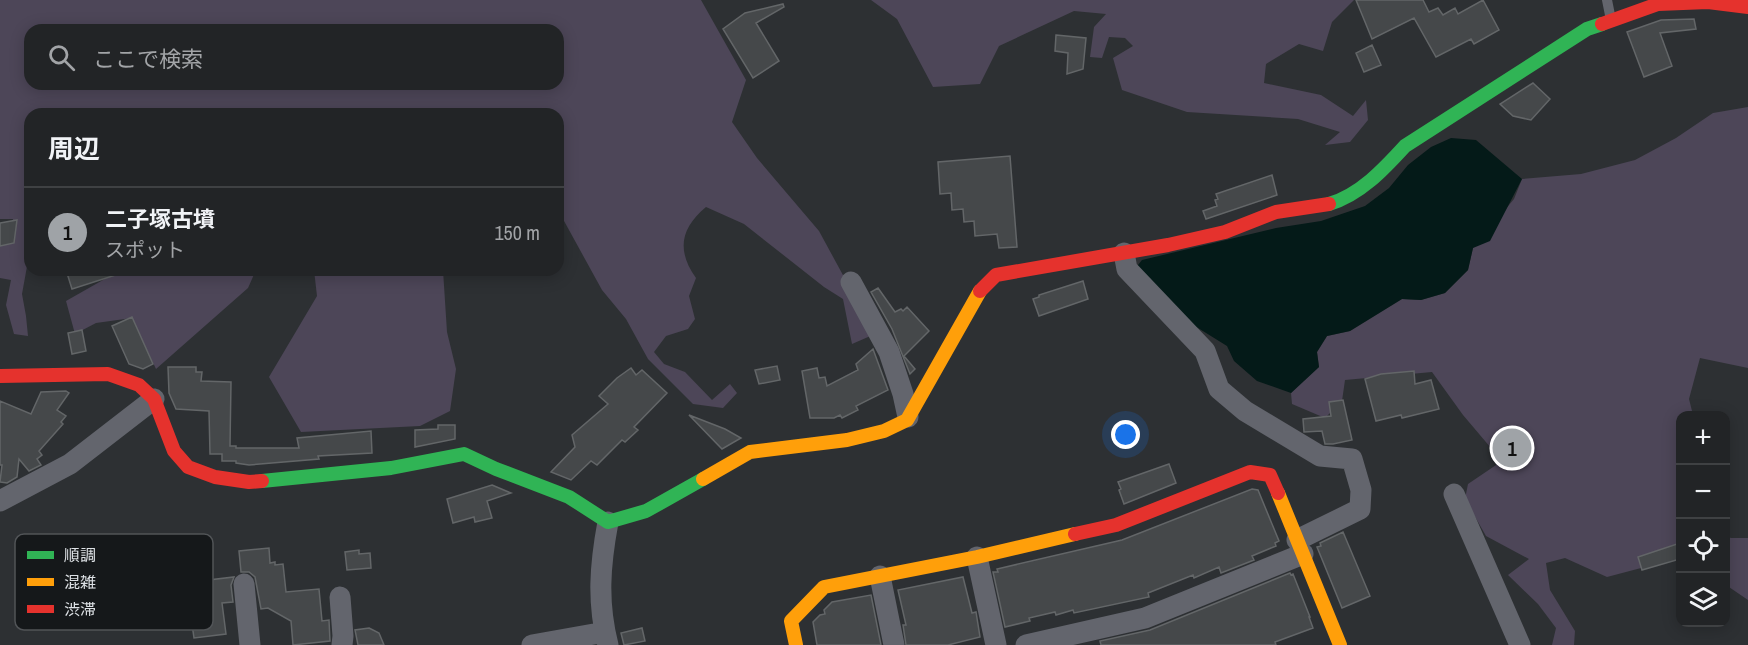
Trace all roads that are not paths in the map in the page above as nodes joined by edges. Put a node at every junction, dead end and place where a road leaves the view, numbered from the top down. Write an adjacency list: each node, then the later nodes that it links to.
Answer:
1 (1607, 0): 3 (lane)
2 (1748, 7): 3 (street)
3 (1611, 21): 4 (street)
4 (1124, 253): 8 (street); 12 (street)
5 (851, 282): 8 (street)
6 (0, 376): 7 (street)
7 (154, 399): 10 (street); 11 (street)
8 (908, 417): 11 (street)
9 (1454, 494): 26 (street)
10 (0, 501)
11 (609, 522): 17 (street)
12 (1300, 547): 13 (street); 18 (street); 25 (street)
13 (976, 557): 14 (street); 24 (street)
14 (880, 576): 22 (street); 23 (street)
15 (244, 584): 19 (street)
16 (340, 597): 20 (street)
17 (607, 638): 21 (street)
18 (1334, 643)
19 (250, 645)
20 (342, 645)
21 (532, 645)
22 (796, 645)
23 (894, 645)
24 (996, 645)
25 (1026, 645)
26 (1520, 645)

